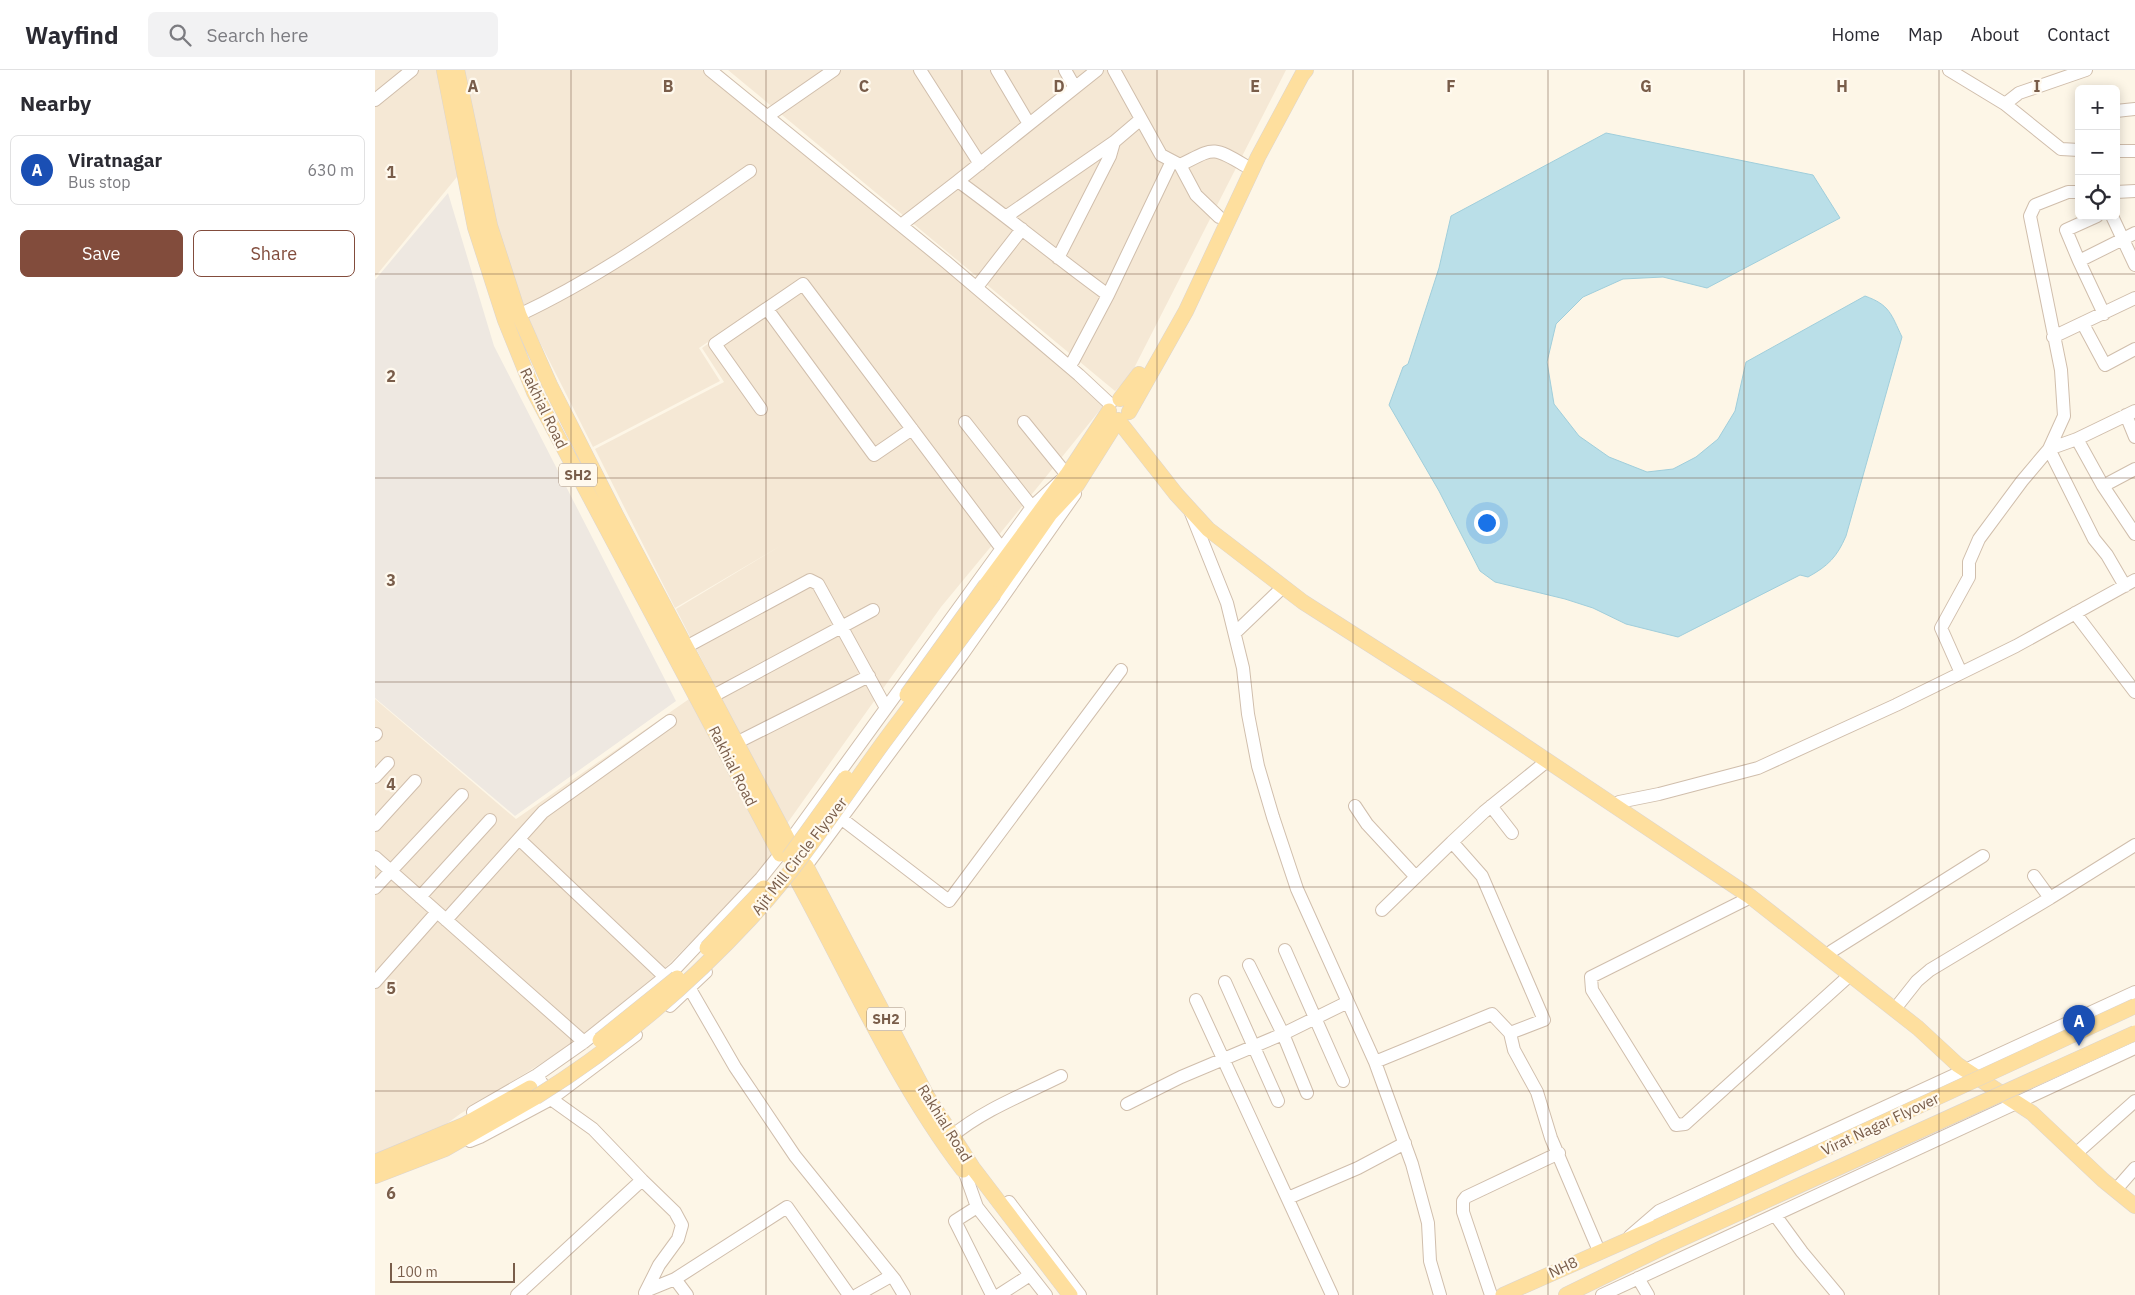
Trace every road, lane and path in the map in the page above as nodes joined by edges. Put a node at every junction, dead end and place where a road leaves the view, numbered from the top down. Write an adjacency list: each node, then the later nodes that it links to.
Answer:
1 (412, 70): 17 (street)
2 (444, 70): 104 (main road, Rakhial Road / SH2)
3 (457, 70): 52 (main road, Rakhial Road / SH2)
4 (710, 70): 58 (street)
5 (834, 70): 21 (street)
6 (920, 70): 29 (street)
7 (997, 70): 23 (street)
8 (1065, 70): 16 (street)
9 (1097, 70): 16 (street)
10 (1114, 70): 22 (street)
11 (1293, 70): 30 (main road)
12 (1306, 70): 58 (main road)
13 (1949, 70): 18 (street)
14 (2086, 70): 18 (street)
15 (723, 71): 21 (street)
16 (1074, 86): 23 (street)
17 (375, 100)
18 (2005, 104): 25 (street)
19 (2135, 109): 20 (street)
20 (2120, 111)
21 (772, 113): 40 (street)
22 (1141, 119): 24 (street); 28 (street)
23 (1029, 124): 29 (street)
24 (1114, 142): 36 (street); 44 (street)
25 (2075, 150)
26 (2120, 151): 27 (street)
27 (2135, 152)
28 (1176, 163): 30 (street); 37 (street); 48 (street)
29 (980, 164): 32 (street)
30 (1244, 165): 37 (main road)
31 (750, 171): 52 (street)
32 (958, 181): 36 (street); 40 (street)
33 (2135, 191): 35 (street)
34 (2075, 192): 54 (street)
35 (2120, 192)
36 (1007, 216): 41 (street)
37 (1219, 217): 58 (main road)
38 (2088, 220): 45 (street)
39 (2115, 220): 43 (street)
40 (905, 222): 47 (street)
41 (1022, 229): 44 (street); 47 (street)
42 (2135, 233): 43 (street)
43 (2123, 240): 45 (street); 46 (street)
44 (1058, 258): 48 (street)
45 (2079, 260): 51 (street)
46 (2135, 264)
47 (980, 283): 56 (street)
48 (1108, 295): 56 (street)
49 (2135, 298): 51 (street)
50 (767, 309): 57 (street); 62 (street); 62 (street)
51 (2104, 314): 53 (street)
52 (519, 315): 79 (main road, Rakhial Road / SH2)
53 (2083, 324): 54 (street); 55 (street)
54 (2053, 337): 65 (street)
55 (2134, 352)
56 (1073, 361): 58 (street)
57 (761, 409)
58 (1119, 409): 67 (main road, Ajit Mill Circle Flyover); 69 (main road)
59 (2131, 413): 63 (street); 64 (street)
60 (965, 422): 70 (street)
61 (1024, 422): 67 (street)
62 (911, 429): 72 (street)
63 (2135, 437)
64 (2077, 439): 65 (street); 68 (street)
65 (2049, 449): 73 (street); 81 (street)
66 (2135, 469): 68 (street)
67 (1072, 480): 70 (street); 96 (street); 143 (main road, Ajit Mill Circle Flyover, bridge)
68 (2103, 486): 71 (street)
69 (1189, 504): 74 (main road); 78 (street); 93 (main road)
70 (1032, 507): 72 (street)
71 (2135, 534)
72 (1002, 549): 85 (street)
73 (2131, 585): 76 (street)
74 (1283, 586): 78 (street); 88 (main road)
75 (873, 610): 77 (street)
76 (2075, 613): 81 (street); 83 (street)
77 (842, 628): 79 (street); 82 (street); 84 (street)
78 (1235, 633): 128 (street)
79 (687, 647): 84 (main road, Rakhial Road / SH2)
80 (1121, 670): 96 (street)
81 (1961, 673): 93 (street)
82 (869, 676): 85 (street); 87 (street)
83 (2135, 692)
84 (713, 696): 87 (main road, Rakhial Road / SH2)
85 (886, 708): 101 (street)
86 (670, 721): 100 (street)
87 (738, 742): 101 (main road, Rakhial Road / SH2)
88 (1547, 761): 93 (main road); 95 (street)
89 (388, 762): 90 (street)
90 (375, 777)
91 (415, 781): 98 (street)
92 (462, 794): 108 (street)
93 (1617, 805): 113 (main road); 119 (main road)
94 (1355, 806): 110 (street)
95 (1491, 806): 99 (street); 102 (street)
96 (842, 819): 107 (street)
97 (490, 820): 114 (street)
98 (375, 825)
99 (1512, 832)
100 (519, 839): 117 (street); 122 (street)
101 (789, 842): 104 (street); 107 (street)
102 (1452, 842): 110 (street); 132 (street)
103 (2135, 845): 115 (street)
104 (780, 854): 111 (street); 122 (street)
105 (1983, 856): 119 (street)
106 (375, 857): 108 (street)
107 (806, 866): 111 (street); 150 (main road, Rakhial Road / SH2)
108 (391, 871): 112 (street); 114 (street)
109 (2034, 876): 115 (street)
110 (1416, 877): 116 (street)
111 (796, 878): 125 (street); 157 (main road, Rakhial Road / SH2)
112 (375, 888)
113 (1751, 896): 121 (main road); 121 (street)
114 (420, 897): 117 (street)
115 (2050, 898): 129 (street)
116 (1382, 910)
117 (441, 916): 123 (street); 135 (street)
118 (1285, 950): 131 (street)
119 (1832, 951): 129 (main road)
120 (1249, 965): 134 (street)
121 (1850, 975): 140 (main road)
122 (665, 977): 135 (street)
123 (375, 982)
124 (1225, 982): 136 (street)
125 (690, 989): 145 (street); 171 (street)
126 (2135, 992): 140 (street)
127 (1196, 1000): 138 (street)
128 (1348, 1002): 131 (street); 139 (street)
129 (1898, 1005): 140 (main road)
130 (2135, 1006): 166 (main road, Virat Nagar Flyover, bridge)
131 (1315, 1019): 134 (street); 142 (street)
132 (1510, 1033): 139 (street); 154 (street)
133 (2135, 1033): 168 (main road, Virat Nagar Flyover, bridge)
134 (1283, 1034): 136 (street); 144 (street)
135 (584, 1042): 143 (street)
136 (1255, 1047): 138 (street); 146 (street)
137 (2135, 1048): 147 (street)
138 (1223, 1060): 149 (street); 162 (street)
139 (1375, 1062): 152 (street)
140 (1968, 1068): 147 (main road); 166 (street)
141 (1061, 1076): 150 (street)
142 (1343, 1081)
143 (534, 1086): 145 (street); 151 (main road, Ajit Mill Circle Flyover)
144 (1307, 1094)
145 (551, 1099): 151 (street); 159 (street)
146 (1278, 1101)
147 (2020, 1101): 153 (main road); 164 (main road); 165 (street)
148 (2135, 1101): 153 (street)
149 (1127, 1104)
150 (952, 1136): 157 (main road, Rakhial Road / SH2)
151 (442, 1143): 155 (main road); 158 (main road)
152 (1405, 1143): 162 (street); 188 (street)
153 (2080, 1150): 160 (main road)
154 (1559, 1153): 167 (street); 189 (street)
155 (375, 1162)
156 (2135, 1168): 160 (street)
157 (969, 1170): 163 (main road, SH2); 186 (street)
158 (375, 1176)
159 (642, 1180): 175 (street); 176 (street)
160 (2120, 1185): 161 (main road)
161 (2135, 1197)
162 (1288, 1198): 187 (street)
163 (984, 1200): 170 (street); 181 (street); 184 (main road, SH2); 185 (main road, SH2)
164 (2135, 1206)
165 (1775, 1214): 169 (street); 194 (street)
166 (1624, 1240): 167 (main road, NH8)
167 (1599, 1251): 190 (main road, NH8)
168 (1648, 1256): 169 (street); 191 (main road, NH8)
169 (1655, 1270): 173 (street)
170 (1030, 1275): 182 (street); 183 (street)
171 (891, 1276): 179 (street); 180 (street)
172 (675, 1278): 175 (street); 177 (street); 178 (street)
173 (1638, 1278): 174 (street); 193 (street)
174 (1625, 1290): 192 (street)
175 (645, 1292)
176 (517, 1295)
177 (687, 1295)
178 (849, 1295)
179 (857, 1295)
180 (904, 1295)
181 (992, 1295)
182 (999, 1295)
183 (1046, 1295)
184 (1057, 1295)
185 (1069, 1295)
186 (1080, 1295)
187 (1332, 1295)
188 (1440, 1295)
189 (1491, 1295)
190 (1503, 1295)
191 (1567, 1295)
192 (1602, 1295)
193 (1648, 1295)
194 (1839, 1295)

